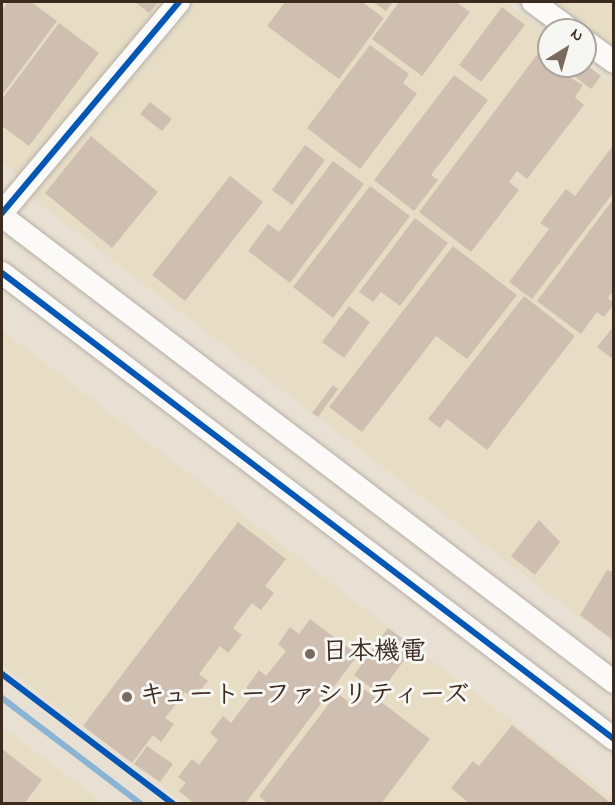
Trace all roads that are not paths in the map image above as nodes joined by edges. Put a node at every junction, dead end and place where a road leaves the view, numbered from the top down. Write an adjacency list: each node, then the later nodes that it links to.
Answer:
1 (179, 2): 6 (street)
2 (533, 2): 3 (street)
3 (555, 18)
4 (597, 50): 5 (street)
5 (614, 62)
6 (2, 215): 8 (street)
7 (2, 273): 9 (street)
8 (614, 682)
9 (614, 739)

